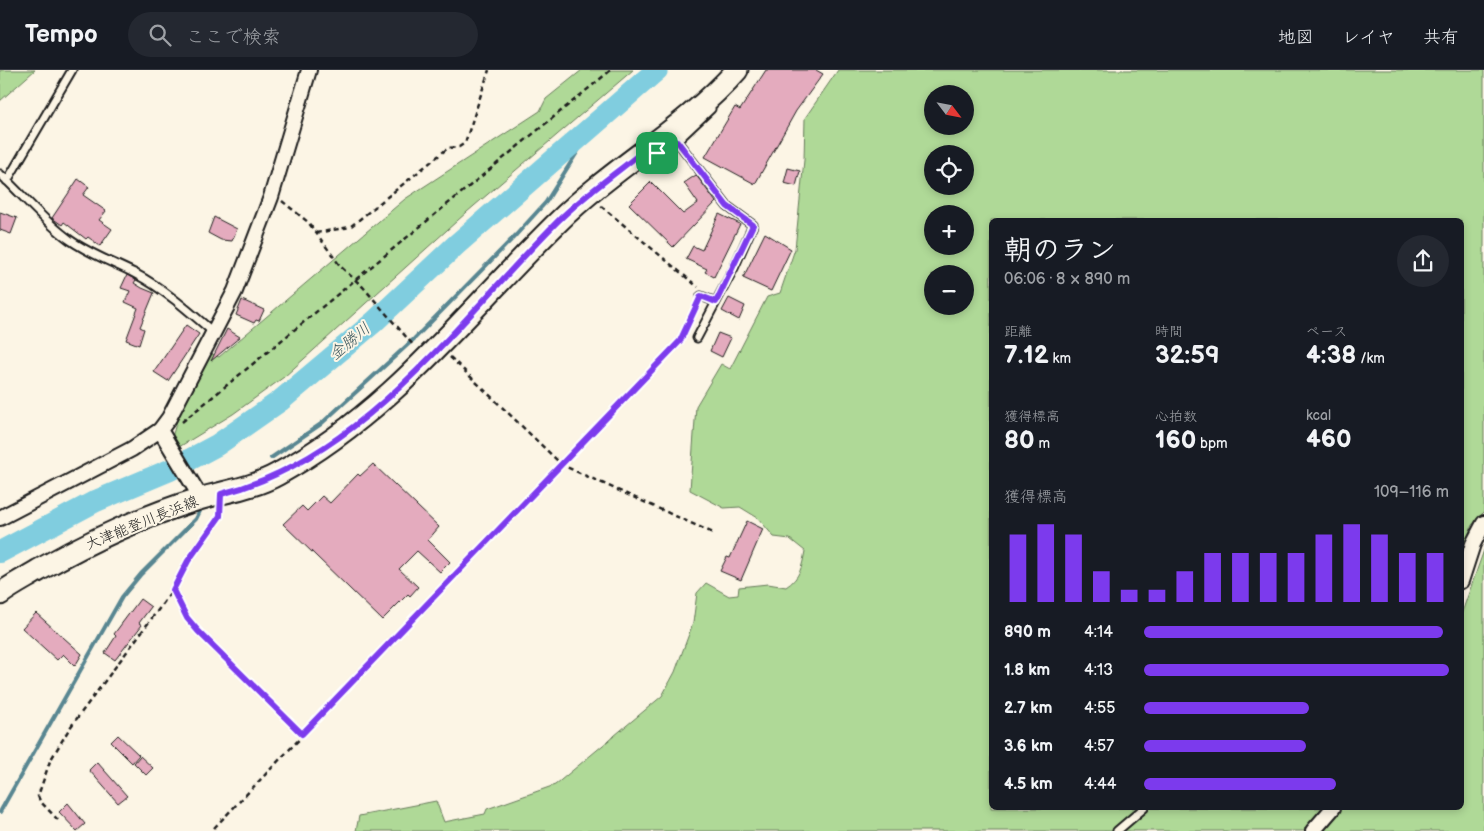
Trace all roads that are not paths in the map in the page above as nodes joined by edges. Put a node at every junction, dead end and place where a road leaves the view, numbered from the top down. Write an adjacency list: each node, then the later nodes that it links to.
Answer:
1 (72, 70): 7 (lane)
2 (309, 70): 10 (street)
3 (730, 77): 4 (lane); 5 (main road, 大津能登川長浜線)
4 (677, 141): 5 (lane); 9 (lane)
5 (642, 152): 13 (main road, 大津能登川長浜線)
6 (0, 174): 7 (lane)
7 (7, 181): 10 (lane)
8 (701, 296): 9 (lane)
9 (716, 302): 11 (lane)
10 (214, 333): 12 (street)
11 (697, 338)
12 (163, 436): 13 (street); 14 (street)
13 (206, 494): 17 (main road, 大津能登川長浜線)
14 (0, 518)
15 (1484, 523): 16 (street)
16 (1464, 572)
17 (0, 594)
18 (1142, 810): 20 (lane)
19 (1331, 810): 21 (street)
20 (1117, 831)
21 (1313, 831)

